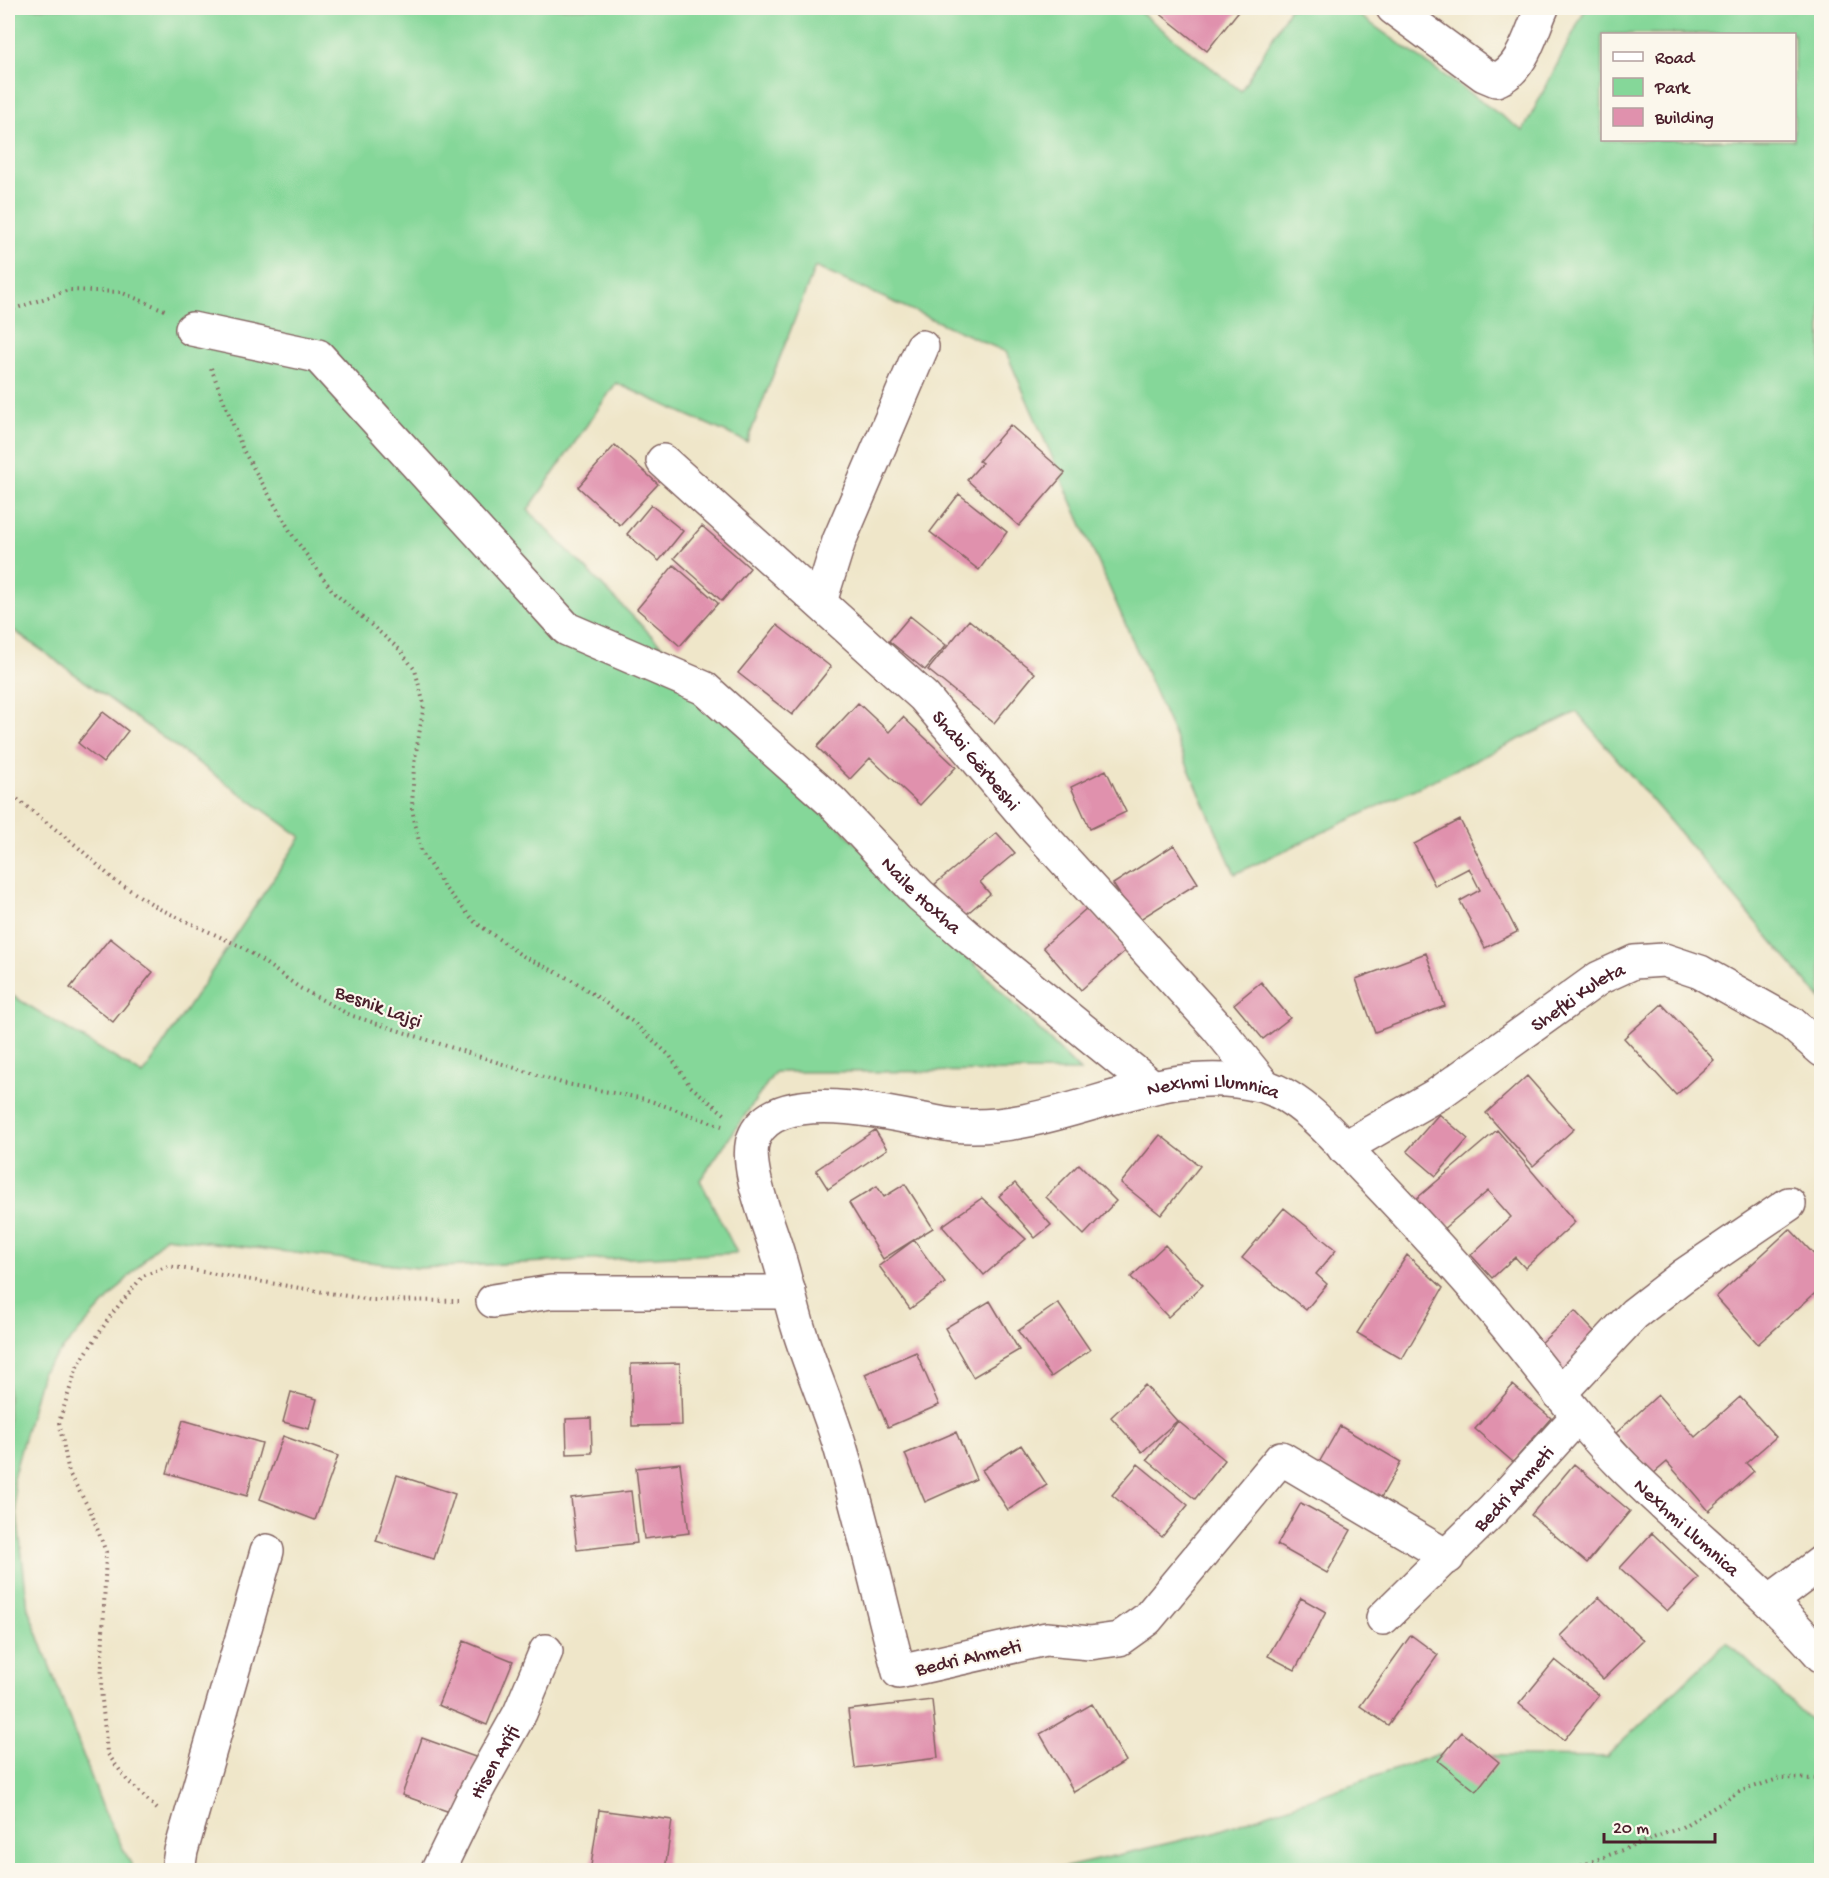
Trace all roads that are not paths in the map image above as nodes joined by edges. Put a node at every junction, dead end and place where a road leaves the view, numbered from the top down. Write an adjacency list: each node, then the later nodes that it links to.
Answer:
1 (1394, 8): 2 (street)
2 (1542, 8)
3 (192, 329): 9 (street, Naile Hoxha)
4 (922, 347): 6 (street)
5 (663, 461): 6 (street, Shabi Gërbeshi)
6 (820, 602): 8 (street, Shabi Gërbeshi)
7 (1821, 1050): 11 (street, Shefki Kuleta)
8 (1264, 1085): 9 (street, Nexhmi Llumnica); 11 (street, Nexhmi Llumnica)
9 (1153, 1087): 10 (street, Nexhmi Llumnica)
10 (753, 1137): 13 (street, Bedri Ahmeti)
11 (1344, 1148): 15 (street, Nexhmi Llumnica)
12 (1788, 1204): 15 (street)
13 (789, 1292): 14 (street); 17 (street, Bedri Ahmeti)
14 (494, 1301)
15 (1568, 1405): 17 (street, Bedri Ahmeti); 19 (street, Nexhmi Llumnica)
16 (267, 1551): 23 (street)
17 (1448, 1557): 20 (street, Bedri Ahmeti)
18 (1821, 1562): 19 (street)
19 (1770, 1602): 22 (street, Nexhmi Llumnica)
20 (1383, 1617)
21 (546, 1651): 24 (street, Hisen Arifi)
22 (1821, 1656)
23 (180, 1861)
24 (438, 1870)

